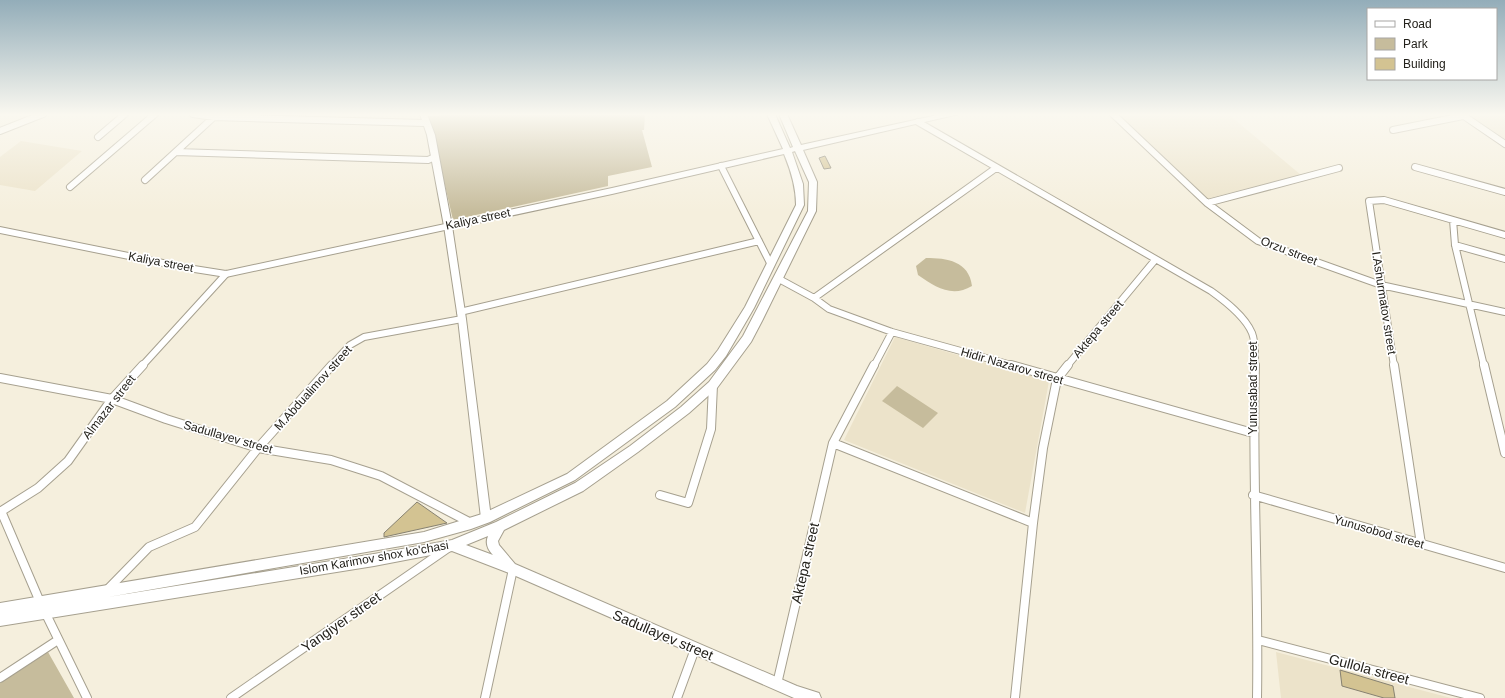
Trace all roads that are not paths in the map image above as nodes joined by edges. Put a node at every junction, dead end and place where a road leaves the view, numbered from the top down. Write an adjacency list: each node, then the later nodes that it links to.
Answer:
1 (117, 147): 17 (street)
2 (182, 147): 10 (street)
3 (433, 147): 11 (street)
4 (784, 147): 9 (main road, Islom Karimov shox ko'chasi)
5 (805, 147): 8 (main road, Kaliya street)
6 (960, 147): 14 (street, Yunusabad street)
7 (1147, 147): 19 (street, Orzu street)
8 (798, 148): 9 (main road, Kaliya street); 30 (main road, Islom Karimov shox ko'chasi)
9 (786, 151): 12 (main road, Kaliya street); 28 (main road, Islom Karimov shox ko'chasi)
10 (176, 152): 11 (street); 16 (street)
11 (435, 157): 21 (street)
12 (722, 166): 21 (main road, Kaliya street); 24 (street)
13 (1415, 167): 18 (street)
14 (996, 168): 26 (street, Yunusabad street); 32 (street)
15 (1339, 168): 19 (street)
16 (145, 180)
17 (70, 187)
18 (1505, 192)
19 (1207, 203): 31 (street, Orzu street)
20 (1453, 220): 23 (street, I.Ashurmatov street); 25 (street); 31 (street, I.Ashurmatov street)
21 (448, 226): 29 (main road, Kaliya street); 35 (street)
22 (2, 232): 29 (main road, Kaliya street)
23 (1505, 235)
24 (759, 241): 28 (street); 35 (street, M.Abdualimov street)
25 (1455, 245): 27 (street); 33 (street)
26 (1155, 260): 38 (street, Aktepa street); 43 (street, Yunusabad street)
27 (1505, 260)
28 (771, 265): 41 (main road, Islom Karimov shox ko'chasi)
29 (226, 274): 40 (street, Almazar street)
30 (779, 279): 32 (street, Hidir Nazarov street); 39 (main road, Islom Karimov shox ko'chasi)
31 (1381, 285): 33 (street, Orzu street); 54 (street, I.Ashurmatov street)
32 (814, 298): 36 (street, Hidir Nazarov street)
33 (1470, 304): 34 (street, Orzu street); 46 (street)
34 (1505, 312)
35 (461, 316): 45 (street, M.Abdualimov street); 50 (street)
36 (892, 332): 38 (street, Hidir Nazarov street); 44 (street, Aktepa street)
37 (0, 378): 40 (street, Sadullayev street)
38 (1057, 379): 43 (street, Hidir Nazarov street); 51 (street, Aktepa street)
39 (713, 385): 42 (main road, Islom Karimov shox ko'chasi); 47 (street)
40 (112, 399): 45 (street, Sadullayev street); 49 (street, Almazar street)
41 (673, 402): 42 (main road); 50 (main road, Islom Karimov shox ko'chasi)
42 (685, 410): 53 (main road, Islom Karimov shox ko'chasi)
43 (1253, 433): 48 (street, Yunusabad street)
44 (833, 443): 51 (street); 69 (street, Aktepa street)
45 (258, 448): 52 (street, Sadullayev street); 59 (street, M.Abdualimov street)
46 (1505, 453)
47 (660, 495)
48 (1253, 495): 54 (street, Yunusobod street); 66 (street, Yunusabad street)
49 (1, 511): 61 (street)
50 (486, 518): 52 (main road, Islom Karimov shox ko'chasi)
51 (1033, 522): 76 (street, Aktepa street)
52 (471, 524): 58 (main road, Islom Karimov shox ko'chasi)
53 (500, 526): 55 (main road, Islom Karimov shox ko'chasi); 57 (main road, Sadullayev street)
54 (1421, 544): 56 (street, Yunusobod street)
55 (452, 545): 57 (main road, Sadullayev street); 60 (main road, Islom Karimov shox ko'chasi); 72 (street, Yangiyer street)
56 (1505, 568)
57 (513, 570): 67 (main road, Sadullayev street); 73 (street)
58 (190, 576): 59 (main road, Islom Karimov shox ko'chasi); 60 (main road)
59 (107, 590): 61 (main road, Islom Karimov shox ko'chasi)
60 (186, 590): 63 (main road, Islom Karimov shox ko'chasi)
61 (40, 602): 62 (main road, Islom Karimov shox ko'chasi)
62 (0, 609)
63 (45, 612): 64 (main road, Islom Karimov shox ko'chasi); 65 (street)
64 (0, 620)
65 (58, 640): 68 (street); 71 (street)
66 (1258, 640): 77 (street, Yunusabad street); 78 (street, Gullola street)
67 (695, 649): 69 (main road, Sadullayev street); 74 (street)
68 (0, 678)
69 (777, 684): 70 (main road, Sadullayev street)
70 (795, 695): 75 (main road, Sadullayev street)
71 (87, 698)
72 (231, 698)
73 (485, 698)
74 (677, 698)
75 (814, 698)
76 (1015, 698)
77 (1257, 698)
78 (1480, 698)

